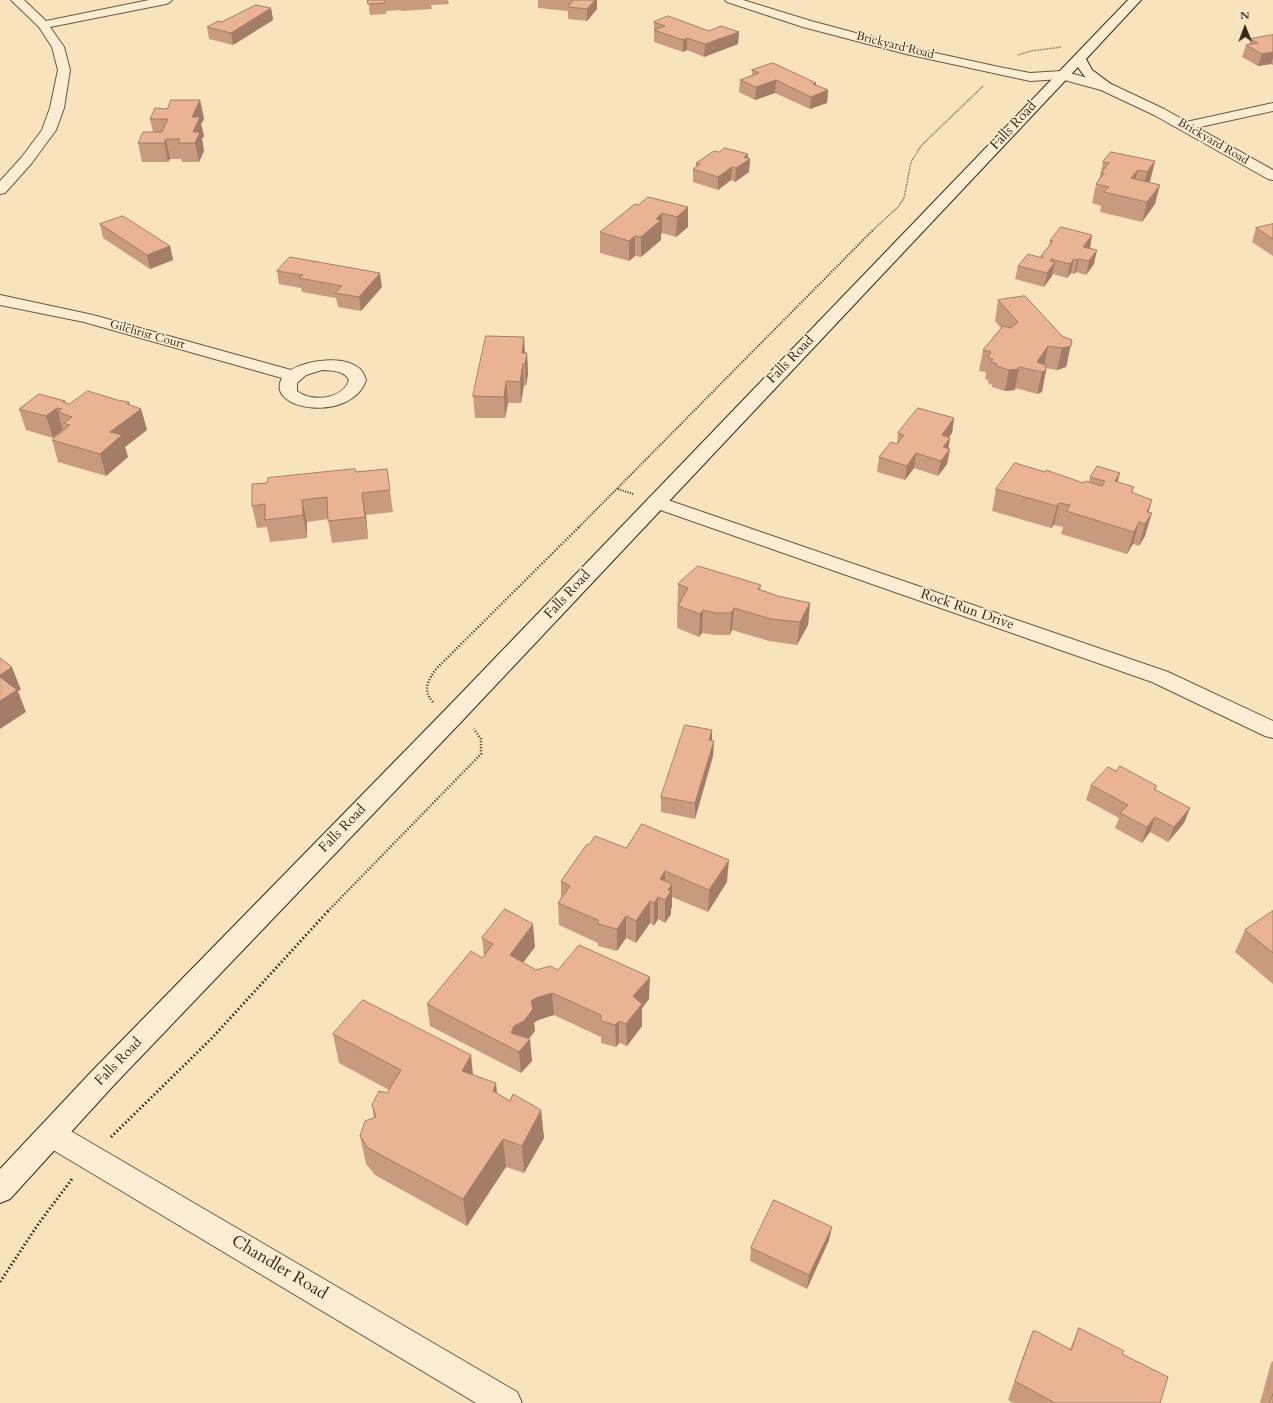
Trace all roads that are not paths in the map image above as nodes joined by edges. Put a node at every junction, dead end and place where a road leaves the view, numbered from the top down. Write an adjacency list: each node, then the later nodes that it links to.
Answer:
1 (17, 0): 5 (street)
2 (166, 0): 5 (street)
3 (731, 0): 10 (street, Brickyard Road)
4 (1135, 0): 8 (street, Falls Road)
5 (43, 24): 15 (street)
6 (910, 38): 7 (street, Brickyard Road)
7 (963, 50)
8 (1079, 58): 10 (street, Falls Road); 11 (street)
9 (1016, 62): 10 (street, Brickyard Road)
10 (1062, 75): 11 (street, Brickyard Road); 18 (street, Falls Road)
11 (1106, 87): 13 (street, Brickyard Road)
12 (1273, 107): 13 (street)
13 (1186, 126): 14 (street, Brickyard Road)
14 (1273, 176)
15 (0, 190)
16 (0, 300): 17 (street, Gilchrist Court)
17 (293, 376)
18 (656, 502): 19 (street, Rock Run Drive); 20 (street, Falls Road)
19 (1273, 730)
20 (53, 1133): 21 (street, Falls Road); 22 (street, Chandler Road)
21 (0, 1190)
22 (506, 1403)

